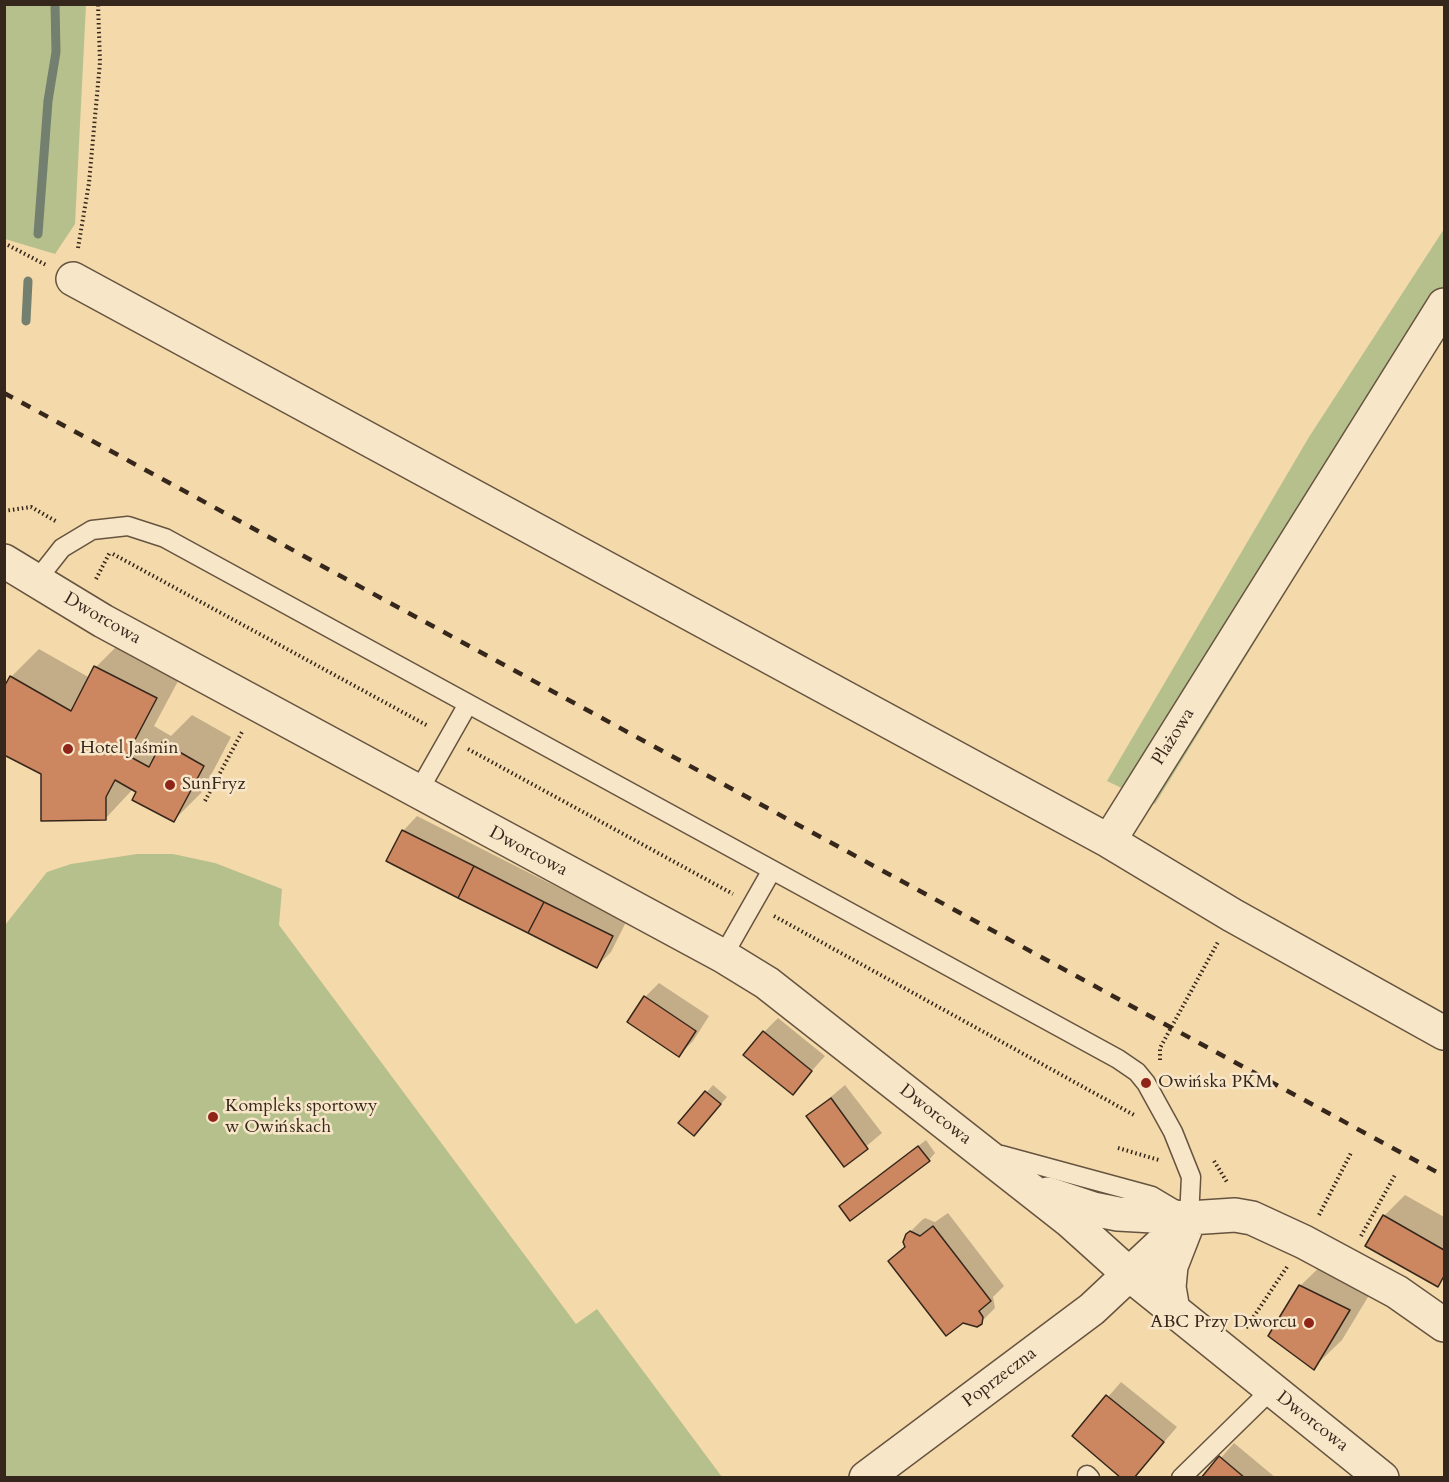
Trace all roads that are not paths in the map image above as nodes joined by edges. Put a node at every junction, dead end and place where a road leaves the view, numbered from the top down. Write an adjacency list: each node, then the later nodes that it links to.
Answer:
1 (73, 279): 7 (street)
2 (1444, 305): 7 (street, Plażowa)
3 (4, 561): 4 (street, Dworcowa)
4 (36, 581): 5 (lane); 6 (street, Dworcowa)
5 (468, 704): 6 (lane); 8 (lane)
6 (418, 792): 9 (street, Dworcowa)
7 (1109, 841): 10 (street)
8 (772, 870): 9 (lane); 13 (lane)
9 (723, 956): 11 (street, Dworcowa)
10 (1444, 1033)
11 (976, 1146): 12 (street, Dworcowa); 13 (lane)
12 (1024, 1185): 13 (street, Dworcowa); 14 (street, Dworcowa)
13 (1190, 1218): 14 (street); 15 (street); 16 (street, Dworcowa)
14 (1130, 1275): 15 (street, Dworcowa); 18 (street, Poprzeczna)
15 (1173, 1310): 17 (street, Dworcowa)
16 (1444, 1325)
17 (1271, 1390): 19 (lane); 20 (street, Dworcowa)
18 (866, 1478)
19 (1181, 1478)
20 (1382, 1478)

